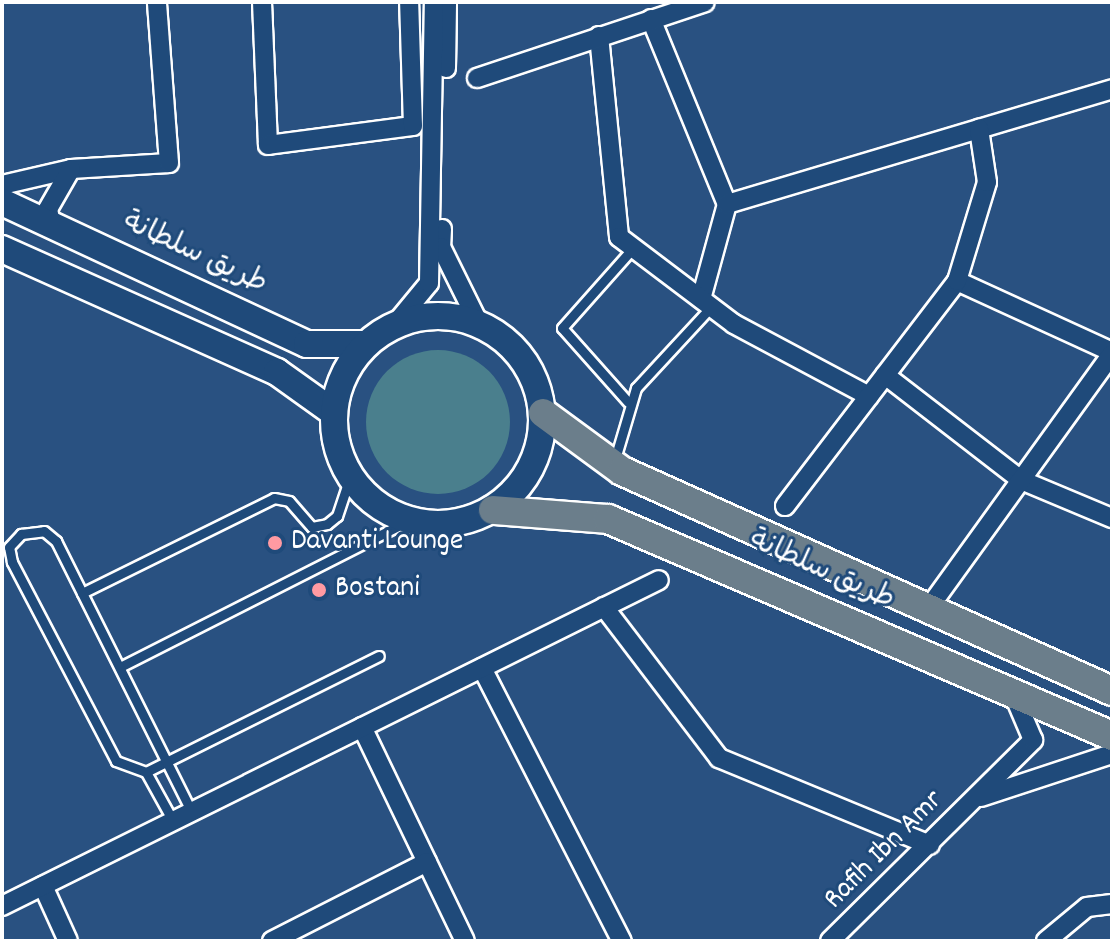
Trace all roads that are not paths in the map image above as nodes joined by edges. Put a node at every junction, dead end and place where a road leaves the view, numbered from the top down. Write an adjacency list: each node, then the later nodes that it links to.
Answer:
1 (157, 2): 12 (street)
2 (262, 2): 3 (street)
3 (409, 2)
4 (434, 2): 21 (street)
5 (447, 2): 22 (street)
6 (705, 2): 7 (street)
7 (651, 19): 8 (street); 15 (street)
8 (599, 36): 9 (street); 17 (street)
9 (477, 78)
10 (1112, 89): 11 (street)
11 (979, 129): 15 (street); 19 (street)
12 (71, 169): 13 (street); 16 (street)
13 (2, 185)
14 (2, 202): 16 (main road, طريق سلطانة)
15 (727, 204): 20 (street)
16 (52, 227): 23 (main road, طريق سلطانة)
17 (633, 248): 20 (street); 27 (lane)
18 (2, 249): 28 (main road)
19 (957, 281): 24 (street); 25 (street)
20 (706, 303): 26 (street); 27 (lane)
21 (397, 322): 22 (main road); 23 (main road)
22 (478, 322): 29 (main road)
23 (363, 344): 28 (main road)
24 (1112, 353): 32 (street)
25 (885, 375): 26 (street); 32 (street)
26 (869, 396): 33 (street)
27 (628, 402): 30 (lane)
28 (333, 412): 31 (main road)
29 (543, 413): 30 (main road, طريق سلطانة); 34 (main road)
30 (614, 465): 40 (main road, طريق سلطانة)
31 (351, 474): 36 (main road); 38 (lane)
32 (1021, 480): 35 (street); 40 (street)
33 (785, 506)
34 (493, 510): 36 (main road); 45 (main road, طريق سلطانة)
35 (1112, 518)
36 (410, 520): 42 (lane)
37 (659, 580): 39 (street)
38 (82, 593): 42 (lane); 50 (lane)
39 (604, 607): 43 (street); 54 (street)
40 (928, 609): 44 (main road, طريق سلطانة)
41 (379, 656): 49 (lane)
42 (120, 667): 49 (lane)
43 (482, 668): 46 (street); 63 (street)
44 (1112, 691)
45 (1013, 692): 47 (main road, طريق سلطانة); 51 (street, Rafih Ibn Amr)
46 (362, 727): 52 (street); 55 (street)
47 (1112, 736)
48 (1112, 754): 51 (street)
49 (168, 762): 50 (lane); 52 (lane)
50 (146, 772): 53 (lane)
51 (978, 798): 54 (street, Rafih Ibn Amr)
52 (192, 812): 53 (street)
53 (173, 821): 56 (street)
54 (930, 845): 59 (street, Rafih Ibn Amr)
55 (427, 862): 61 (street); 62 (street)
56 (43, 886): 58 (street); 60 (street)
57 (1112, 904): 65 (street)
58 (2, 906)
59 (855, 932): 64 (street, Rafih Ibn Amr)
60 (68, 941)
61 (272, 941)
62 (465, 941)
63 (622, 941)
64 (830, 941)
65 (1046, 941)

